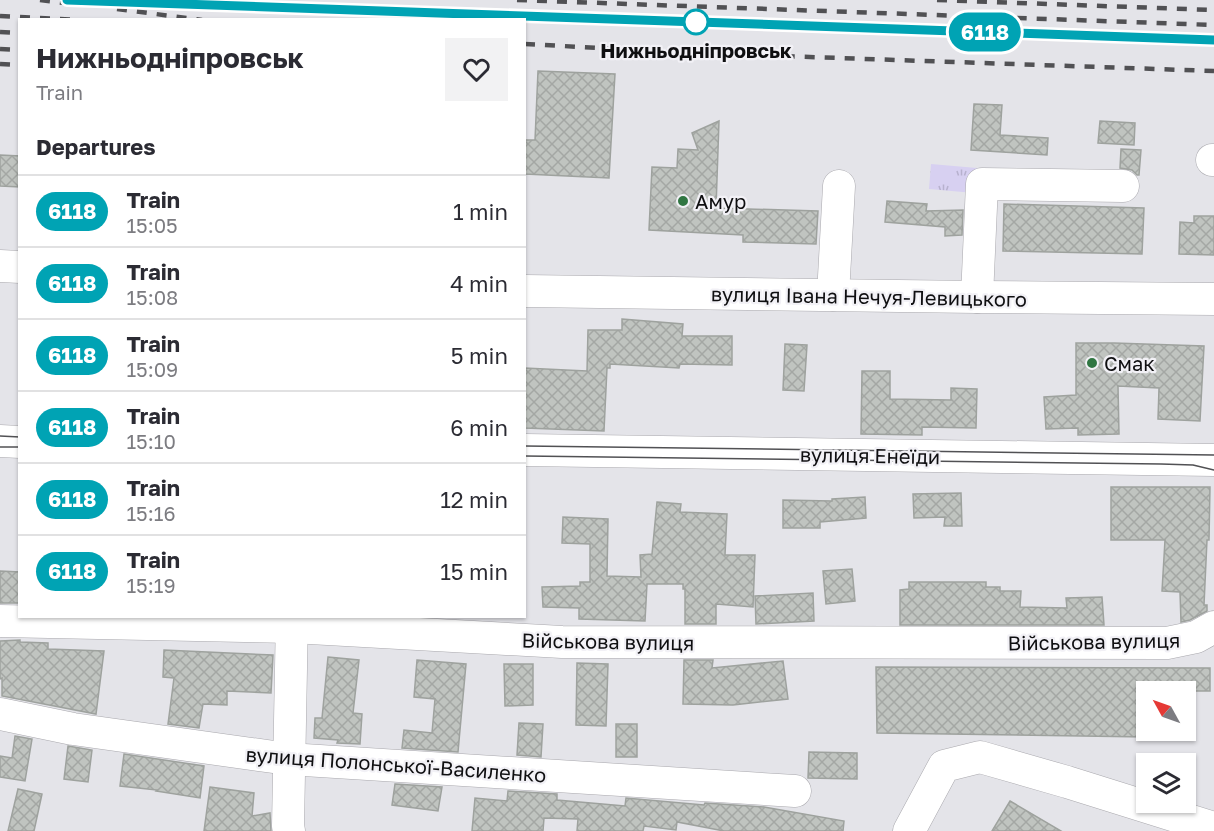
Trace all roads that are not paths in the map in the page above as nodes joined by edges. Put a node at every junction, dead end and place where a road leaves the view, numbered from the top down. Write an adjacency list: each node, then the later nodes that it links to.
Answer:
1 (839, 186): 6 (street)
2 (1123, 186): 7 (street)
3 (0, 266): 4 (street)
4 (18, 267)
5 (526, 291): 6 (street, вулиця Івана Нечуя-Левицького)
6 (833, 295): 7 (street, вулиця Івана Нечуя-Левицького)
7 (976, 297): 8 (street, вулиця Івана Нечуя-Левицького)
8 (1214, 299)
9 (0, 441): 10 (street)
10 (18, 442)
11 (526, 450): 12 (street, вулиця Енеїди)
12 (1214, 460)
13 (0, 621): 14 (street, Військова вулиця)
14 (292, 622): 15 (street, Військова вулиця); 17 (street)
15 (1214, 627)
16 (0, 714): 17 (street, вулиця Полонської-Василенко)
17 (288, 759): 18 (street, вулиця Полонської-Василенко); 20 (street)
18 (795, 791)
19 (1214, 828): 21 (street)
20 (289, 831)
21 (909, 831)

